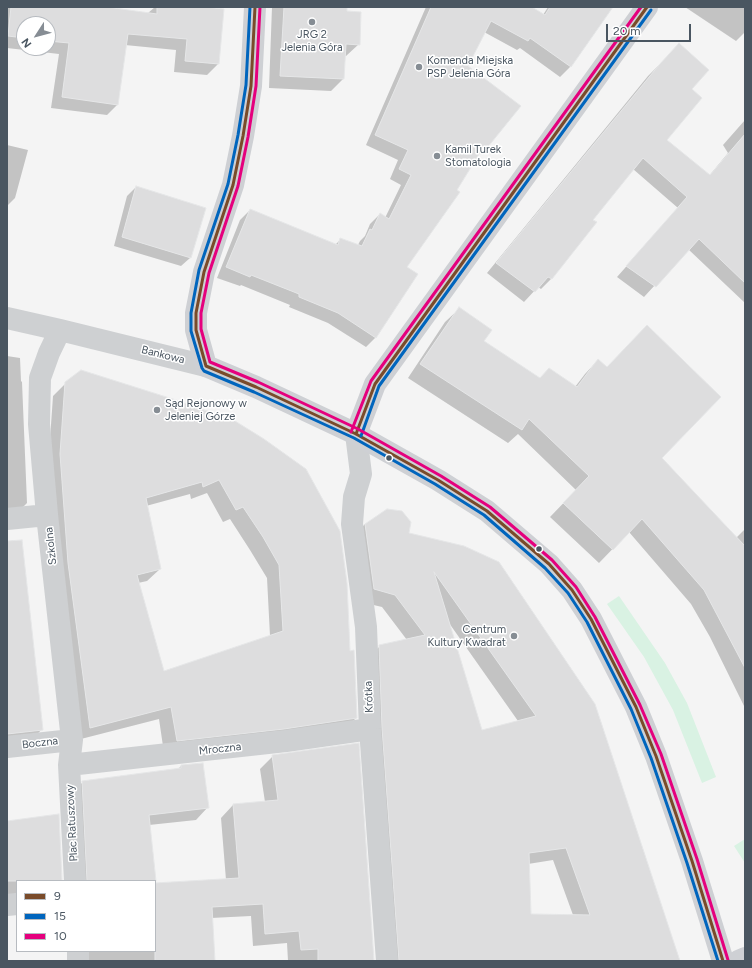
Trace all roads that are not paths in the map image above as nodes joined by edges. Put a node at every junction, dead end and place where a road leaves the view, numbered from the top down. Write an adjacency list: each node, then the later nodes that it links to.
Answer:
1 (255, 7): 5 (street)
2 (647, 7): 6 (street)
3 (7, 318): 4 (street, Bankowa)
4 (60, 330): 5 (street, Bankowa); 7 (street, Szkolna)
5 (206, 366): 6 (street, Bankowa)
6 (356, 434): 9 (street, Krótka); 16 (street, Bankowa)
7 (47, 515): 8 (street); 10 (street, Szkolna)
8 (7, 519)
9 (370, 729): 12 (street, Mroczna); 15 (street, Krótka)
10 (72, 740): 11 (street, Boczna); 12 (street, Szkolna)
11 (7, 747)
12 (69, 765): 13 (street, Plac Ratuszowy)
13 (75, 880)
14 (745, 958): 17 (street)
15 (387, 961)
16 (723, 961)
17 (738, 961)

